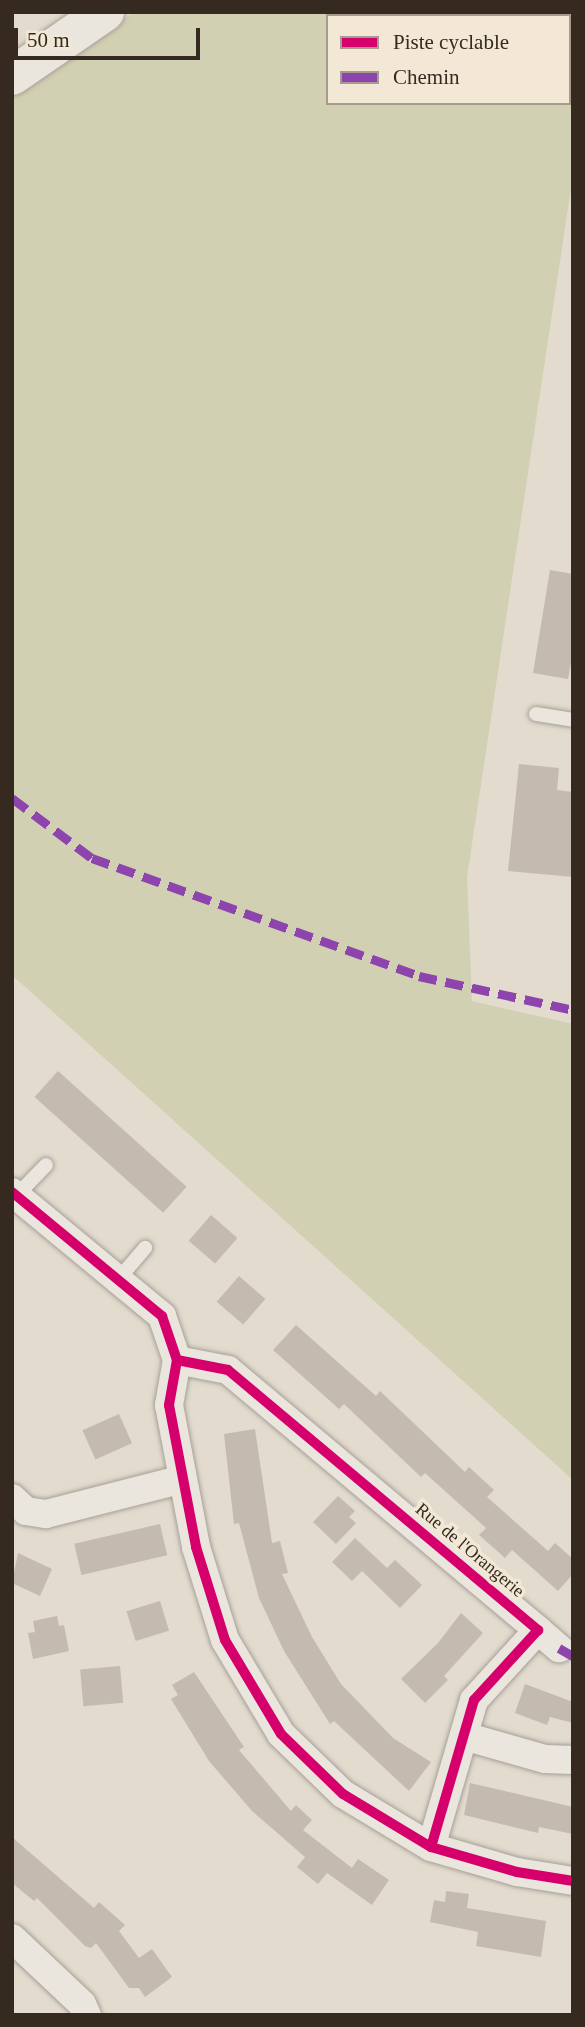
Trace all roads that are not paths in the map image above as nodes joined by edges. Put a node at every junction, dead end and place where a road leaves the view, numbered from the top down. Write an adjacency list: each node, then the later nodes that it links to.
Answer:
1 (105, 12): 2 (main road)
2 (12, 76)
3 (536, 714): 4 (lane)
4 (573, 720)
5 (46, 1165): 6 (lane)
6 (14, 1194): 8 (street)
7 (145, 1248): 8 (lane)
8 (116, 1282): 9 (street)
9 (177, 1360): 10 (street); 12 (street, Rue de l'Orangerie)
10 (183, 1479): 11 (street); 16 (street)
11 (12, 1498)
12 (538, 1630): 13 (street, Rue de l'Orangerie); 14 (street)
13 (559, 1648)
14 (464, 1736): 15 (street); 16 (street)
15 (573, 1760)
16 (431, 1847): 17 (street)
17 (573, 1881)
18 (12, 1938): 19 (street)
19 (87, 2015)

